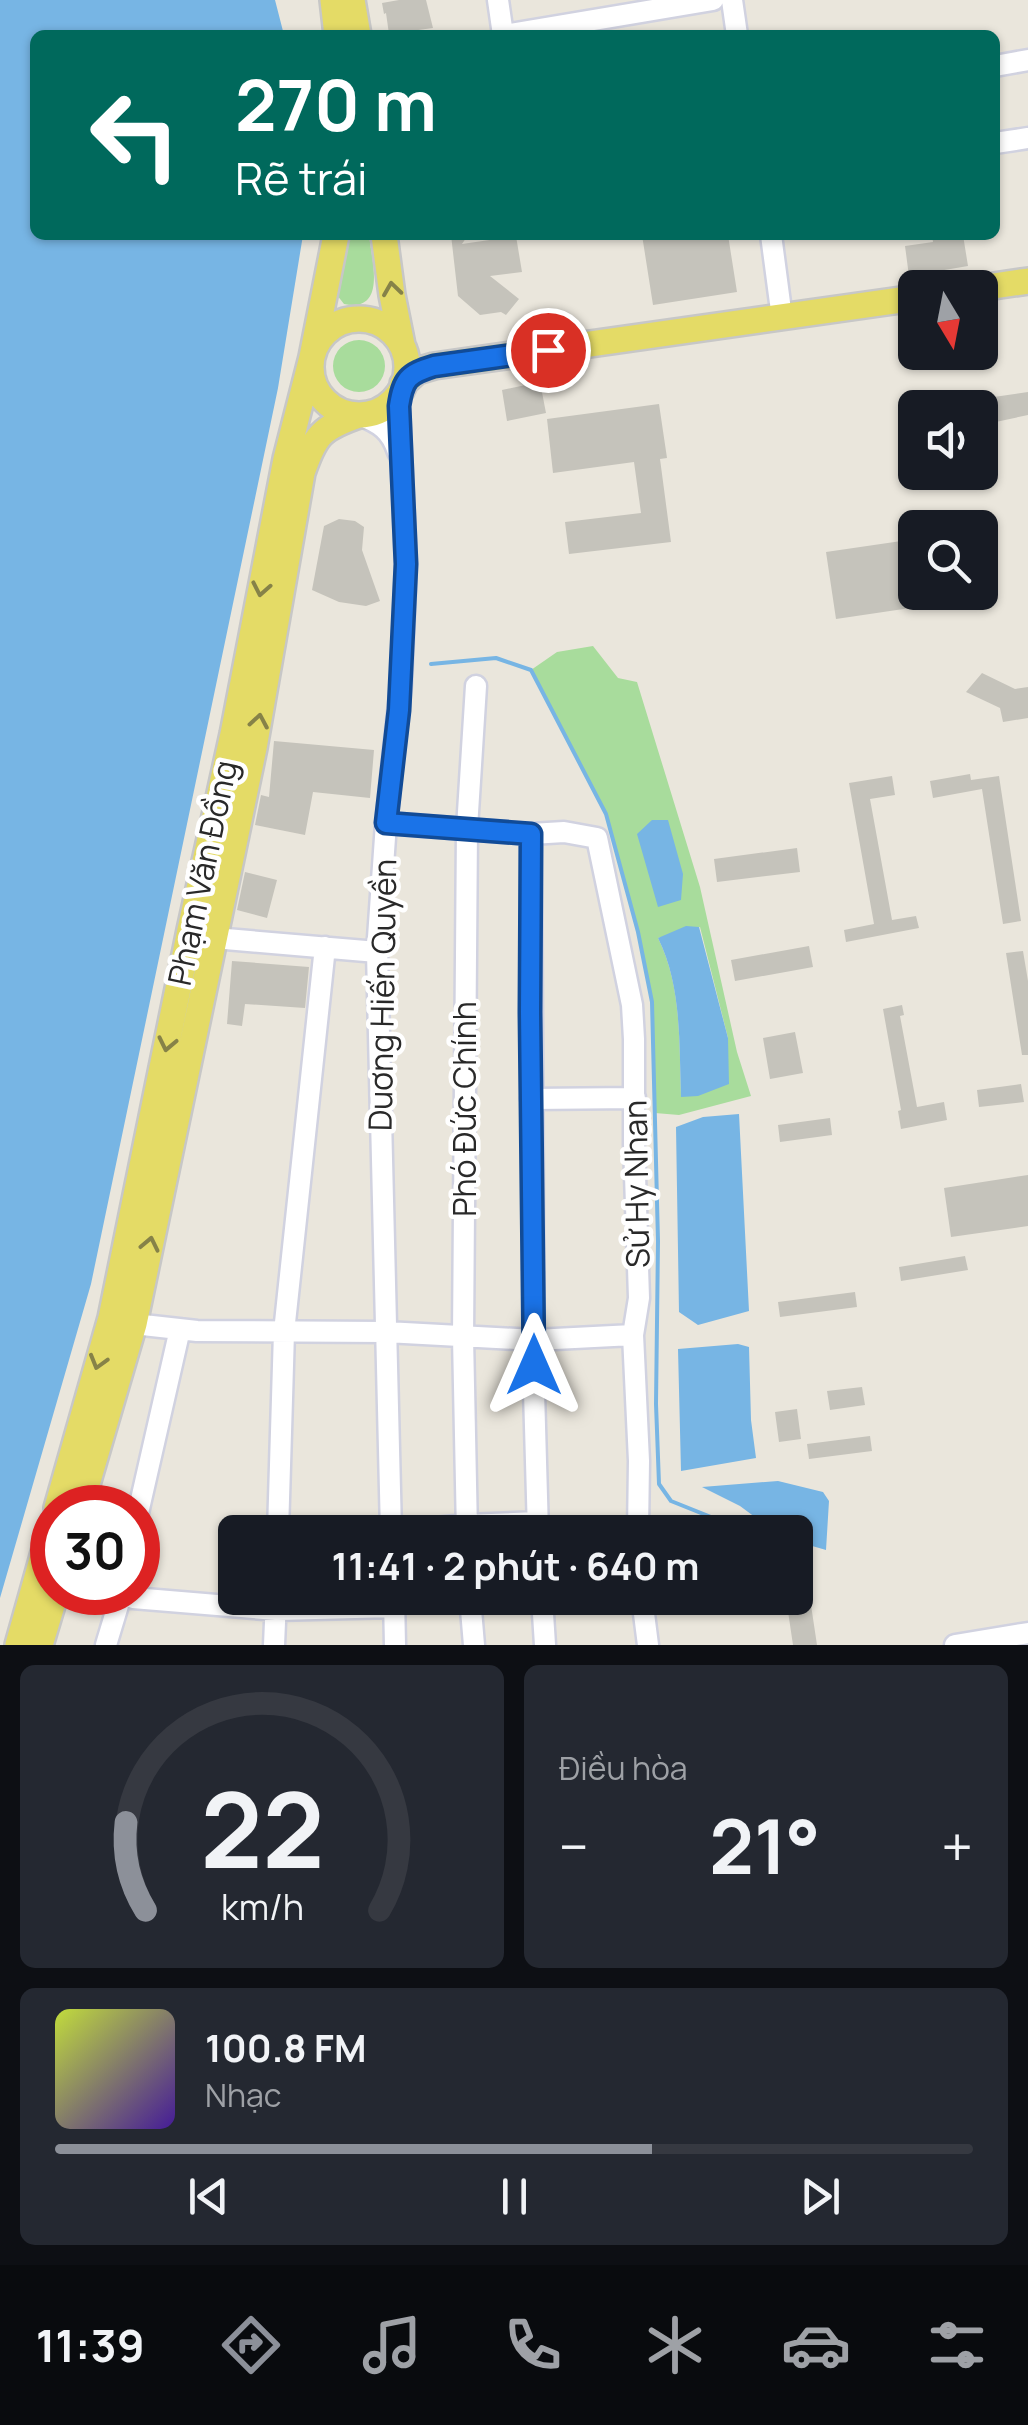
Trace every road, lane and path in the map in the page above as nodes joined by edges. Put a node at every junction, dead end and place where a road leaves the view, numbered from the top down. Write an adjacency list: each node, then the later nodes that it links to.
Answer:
1 (332, 0): 6 (main road)
2 (352, 0): 7 (main road)
3 (498, 0): 8 (street)
4 (713, 0): 9 (street)
5 (732, 0): 10 (street)
6 (336, 30)
7 (357, 30)
8 (502, 30)
9 (533, 30)
10 (736, 30)
11 (1028, 60): 12 (street)
12 (1000, 65)
13 (1028, 138): 14 (street)
14 (1000, 142)
15 (335, 240): 23 (main road, Phạm Văn Đồng)
16 (385, 240): 22 (main road, one-way to 16)
17 (772, 240): 21 (street)
18 (1028, 280): 19 (main road)
19 (998, 285)
20 (898, 301): 21 (main road)
21 (782, 318): 24 (main road)
22 (401, 343): 23 (main road); 24 (main road); 25 (main road)
23 (312, 357): 26 (main road); 37 (main road, Phạm Văn Đồng, one-way to 37)
24 (434, 366): 25 (main road)
25 (403, 385): 26 (main road); 27 (street, Duơng Hiến Quyền)
26 (359, 415): 27 (street); 32 (main road, Phạm Văn Đồng, one-way to 26)
27 (400, 458): 29 (street, Duơng Hiến Quyền)
28 (476, 686): 30 (street, Phó Đức Chính)
29 (386, 823): 30 (street); 34 (street, Duơng Hiến Quyền)
30 (467, 828): 31 (street); 42 (street, Phó Đức Chính)
31 (531, 834): 35 (street, Sử Hy Nhan); 36 (street)
32 (214, 938): 33 (street); 37 (main road, Phạm Văn Đồng, one-way to 32)
33 (325, 947): 34 (street); 39 (street)
34 (377, 952): 40 (street, Duơng Hiến Quyền)
35 (635, 1098): 36 (street); 41 (street, Sử Hy Nhan)
36 (531, 1099): 43 (street)
37 (122, 1321): 38 (street); 44 (main road, Phạm Văn Đồng, one-way to 44); 45 (main road, Phạm Văn Đồng)
38 (180, 1328): 39 (street); 46 (street)
39 (284, 1332): 40 (street); 47 (street)
40 (386, 1332): 42 (street); 48 (street, Duơng Hiến Quyền)
41 (632, 1334): 43 (street); 51 (street, Sử Hy Nhan)
42 (463, 1337): 43 (street); 49 (street, Phó Đức Chính)
43 (535, 1340): 50 (street)
44 (65, 1485)
45 (85, 1485)
46 (144, 1485)
47 (279, 1515)
48 (391, 1515)
49 (468, 1515)
50 (537, 1515)
51 (638, 1515)
52 (160, 1599): 54 (street)
53 (30, 1602): 63 (main road)
54 (218, 1602)
55 (49, 1615): 64 (main road)
56 (116, 1615): 65 (street)
57 (275, 1615): 66 (street)
58 (395, 1615): 67 (street)
59 (471, 1615): 68 (street)
60 (543, 1615): 69 (street)
61 (644, 1615): 70 (street)
62 (1028, 1633): 71 (street)
63 (18, 1645)
64 (40, 1645)
65 (106, 1645)
66 (274, 1645)
67 (396, 1645)
68 (474, 1645)
69 (545, 1645)
70 (648, 1645)
71 (955, 1645)

